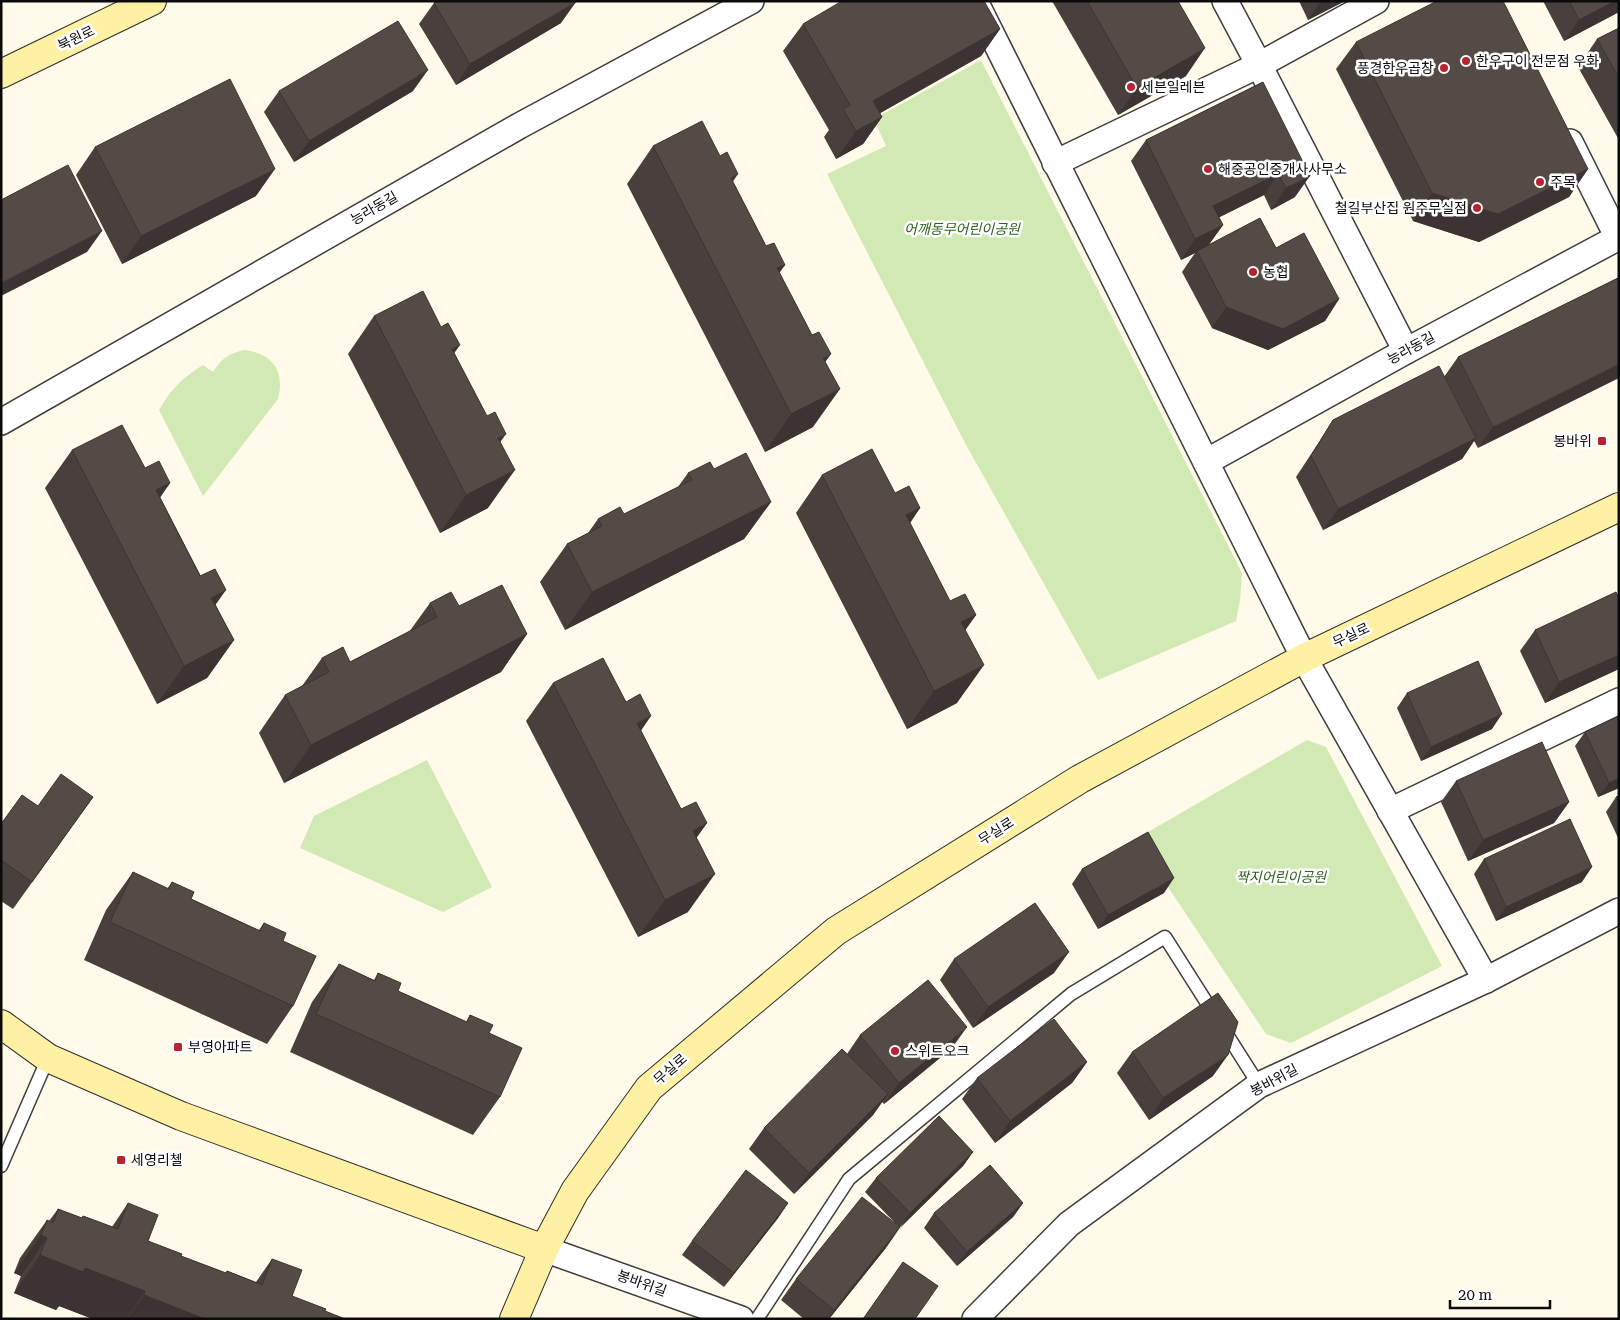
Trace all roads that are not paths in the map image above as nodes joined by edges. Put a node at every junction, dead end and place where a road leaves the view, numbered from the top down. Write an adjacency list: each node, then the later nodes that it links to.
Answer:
1 (152, 1): 7 (street, 북원로)
2 (751, 1): 12 (street, 능라동길)
3 (975, 1): 9 (street)
4 (1225, 1): 6 (street)
5 (1376, 1): 6 (street)
6 (1259, 65): 9 (street); 11 (street)
7 (1, 74)
8 (1561, 124): 10 (street)
9 (1056, 163): 13 (street)
10 (1618, 238): 11 (street, 능라동길)
11 (1406, 351): 13 (street, 능라동길)
12 (1, 422)
13 (1206, 462): 15 (street)
14 (1619, 507): 15 (street, 무실로)
15 (1304, 658): 17 (street); 24 (street, 무실로)
16 (1619, 701): 17 (street)
17 (1390, 811): 19 (street)
18 (1619, 911): 19 (street, 봉바위길)
19 (1486, 980): 22 (street, 봉바위길)
20 (1, 1024): 21 (street)
21 (48, 1058): 23 (lane); 24 (street)
22 (1259, 1084): 27 (lane); 28 (street, 봉바위길)
23 (1, 1166)
24 (544, 1249): 25 (street, 무실로); 26 (street, 봉바위길)
25 (514, 1319)
26 (740, 1319)
27 (757, 1319)
28 (975, 1319)

